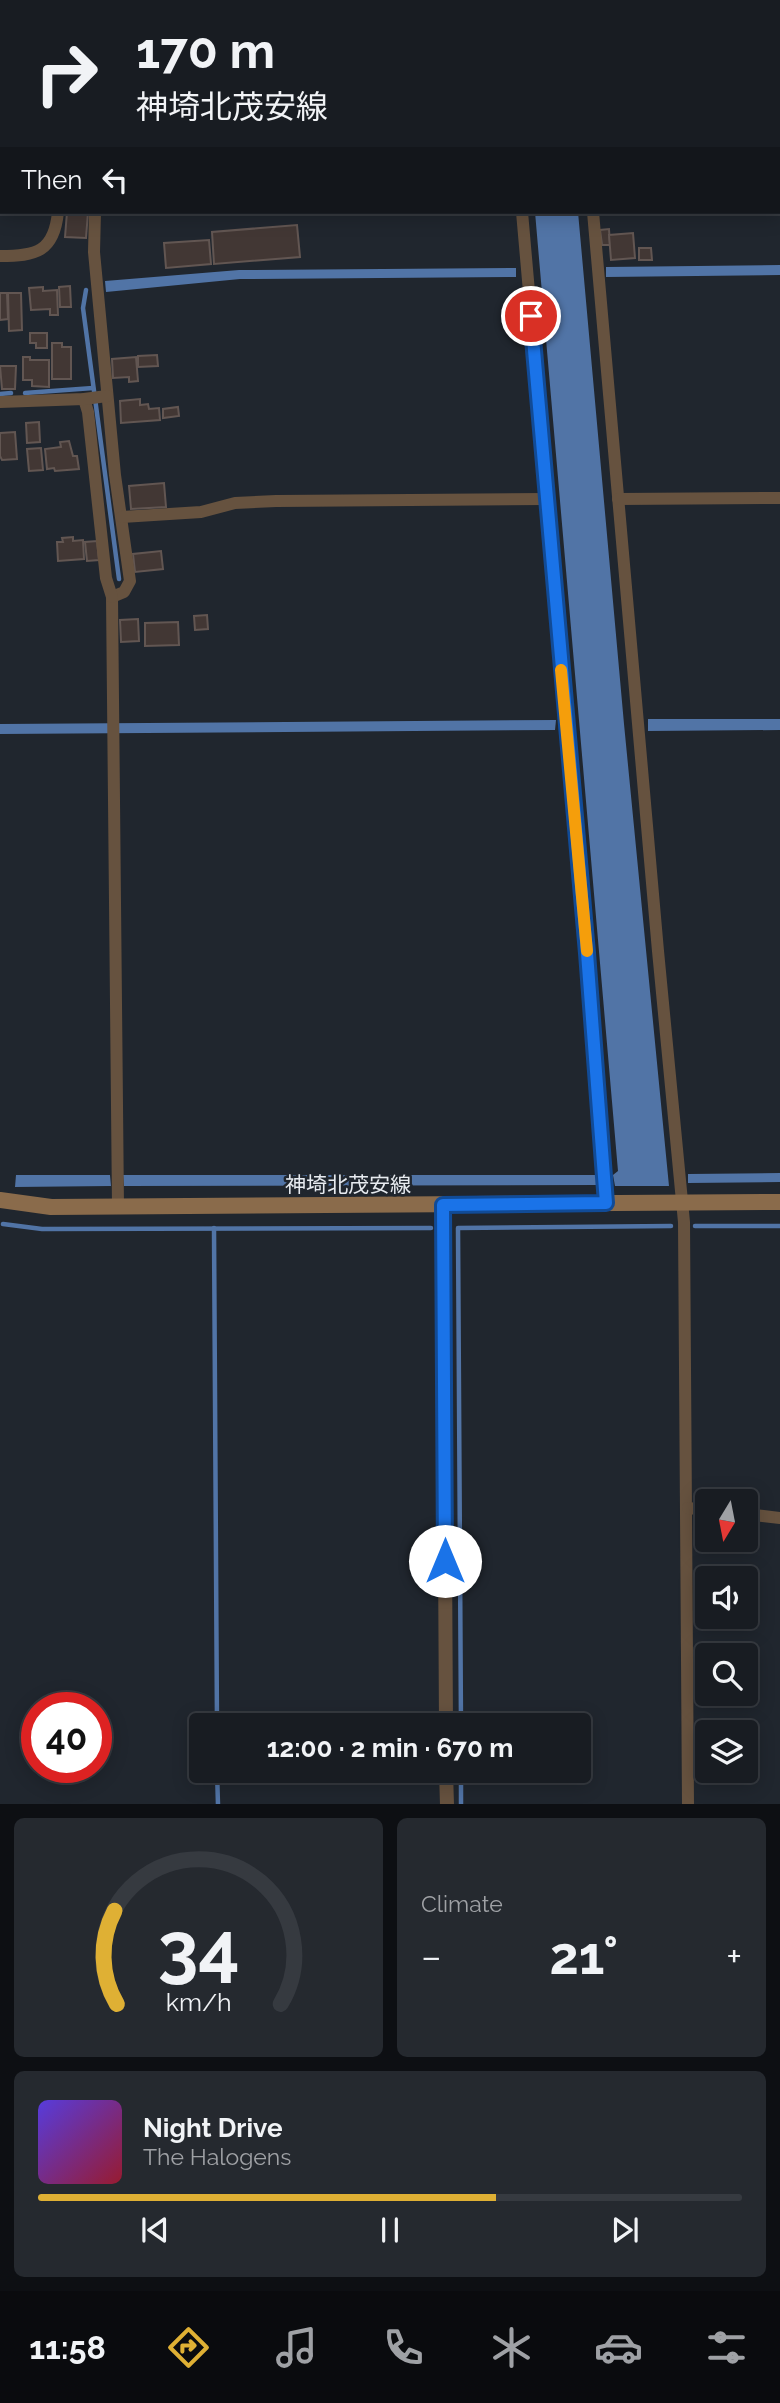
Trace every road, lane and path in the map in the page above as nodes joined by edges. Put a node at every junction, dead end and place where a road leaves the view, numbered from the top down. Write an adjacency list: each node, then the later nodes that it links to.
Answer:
1 (58, 214): 5 (street)
2 (95, 214): 6 (street)
3 (522, 214): 9 (street)
4 (593, 214): 10 (street)
5 (0, 256)
6 (95, 397): 7 (street); 11 (street); 12 (street)
7 (0, 402)
8 (780, 498): 10 (street)
9 (545, 499): 11 (street); 13 (street)
10 (618, 499): 14 (street)
11 (122, 517): 12 (street)
12 (112, 597): 18 (street)
13 (606, 1195): 14 (main road, 神埼北茂安線); 17 (main road, 神埼北茂安線)
14 (681, 1195): 16 (main road, 神埼北茂安線); 19 (street)
15 (0, 1200): 18 (main road, 神埼北茂安線)
16 (780, 1202)
17 (443, 1205): 18 (main road, 神埼北茂安線); 23 (street)
18 (118, 1207)
19 (688, 1508): 20 (street); 26 (street)
20 (695, 1509)
21 (758, 1515): 22 (street)
22 (780, 1518)
23 (446, 1713)
24 (446, 1783): 25 (street)
25 (447, 1804)
26 (688, 1804)

